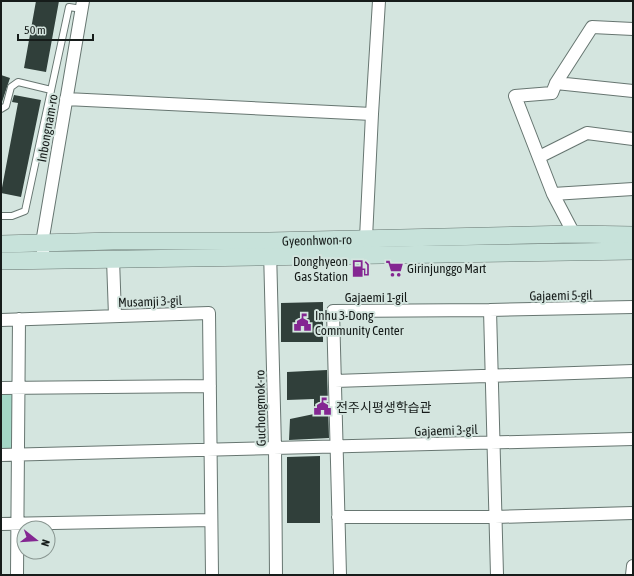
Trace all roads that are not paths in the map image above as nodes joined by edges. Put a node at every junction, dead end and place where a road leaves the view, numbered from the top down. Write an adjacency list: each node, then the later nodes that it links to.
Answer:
1 (379, 1): 9 (street)
2 (83, 5): 5 (lane); 7 (street, Inbongnam-ro)
3 (633, 29): 4 (street)
4 (556, 83): 6 (street); 11 (street)
5 (51, 90): 8 (lane); 14 (lane)
6 (633, 91)
7 (66, 99): 9 (street); 18 (street, Inbongnam-ro)
8 (1, 109)
9 (372, 114): 17 (street)
10 (633, 140): 11 (street)
11 (539, 158): 13 (street)
12 (633, 189): 13 (street)
13 (553, 194): 15 (street)
14 (1, 216)
15 (574, 234): 16 (street, Gyeonhwon-ro); 17 (street, Gyeonhwon-ro)
16 (633, 234)
17 (366, 238): 20 (street, Gyeonhwon-ro)
18 (42, 243): 19 (street, Gyeonhwon-ro); 20 (street, Gyeonhwon-ro); 22 (street, Inbongnam-ro)
19 (1, 244)
20 (269, 249): 21 (street, Gyeonhwon-ro); 23 (street, Gyeonhwon-ro); 39 (street, Guchongmok-ro)
21 (633, 251)
22 (44, 260): 23 (street, Gyeonhwon-ro); 24 (street, Gyeonhwon-ro)
23 (114, 260): 27 (street)
24 (1, 261)
25 (633, 307): 26 (street, Gajaemi 5-gil)
26 (490, 310): 31 (street, Gajaemi 3-gil); 32 (street, Gajaemi 1-gil)
27 (115, 316): 28 (street, Musamji 3-gil); 33 (street, Musamji 3-gil)
28 (19, 319): 29 (street, Musamji 3-gil); 35 (street)
29 (1, 320)
30 (633, 371): 31 (street)
31 (491, 377): 32 (street); 37 (street, Gajaemi 3-gil)
32 (335, 381): 38 (street, Gajaemi 1-gil)
33 (210, 386): 35 (street); 40 (street, Musamji 3-gil)
34 (1, 388): 35 (street)
35 (18, 388): 42 (street)
36 (633, 439): 37 (street, Gajaemi 3-gil)
37 (493, 442): 38 (street, Gajaemi 3-gil); 45 (street, Gajaemi 3-gil)
38 (337, 447): 39 (street); 44 (street, Gajaemi 1-gil)
39 (275, 448): 40 (street); 55 (street, Guchongmok-ro)
40 (211, 450): 42 (street); 47 (street, Musamji 3-gil)
41 (1, 455): 42 (street)
42 (18, 455): 46 (street)
43 (633, 513): 45 (street)
44 (338, 517): 45 (street); 56 (street, Gajaemi 1-gil)
45 (495, 517): 57 (street, Gajaemi 3-gil)
46 (18, 520)
47 (211, 520): 48 (street); 54 (street, Musamji 3-gil)
48 (56, 523)
49 (1, 524): 50 (street)
50 (16, 524)
51 (17, 560): 53 (street)
52 (633, 566): 58 (street)
53 (17, 575)
54 (212, 575)
55 (276, 575)
56 (340, 575)
57 (497, 575)
58 (632, 575)

